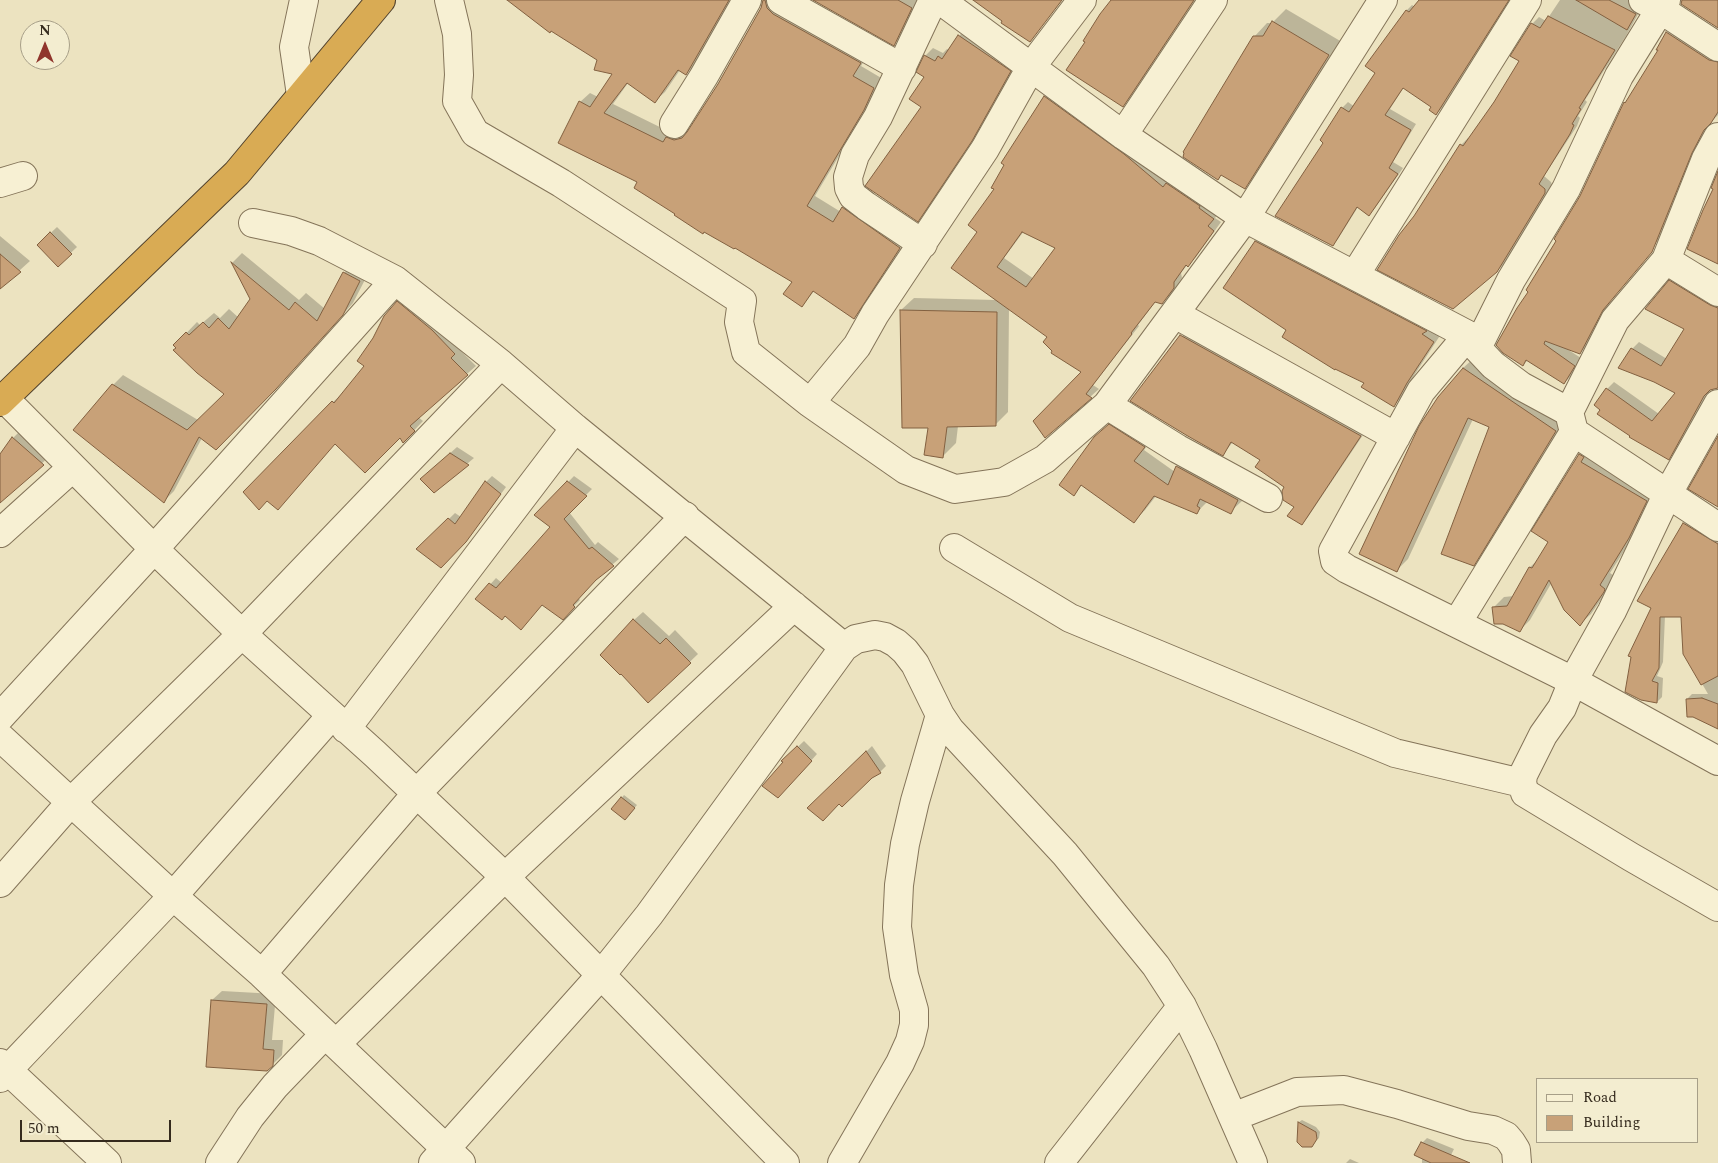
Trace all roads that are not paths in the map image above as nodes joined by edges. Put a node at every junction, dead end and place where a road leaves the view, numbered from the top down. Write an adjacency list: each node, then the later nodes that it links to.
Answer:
1 (304, 0): 16 (street)
2 (381, 0): 16 (highway)
3 (449, 0): 31 (street)
4 (747, 0): 17 (street)
5 (781, 0): 15 (street)
6 (933, 0): 15 (street)
7 (940, 0): 14 (street)
8 (1082, 0): 14 (street)
9 (1213, 0): 18 (street)
10 (1383, 0): 20 (street)
11 (1527, 0): 24 (street)
12 (1656, 3): 13 (street); 28 (street)
13 (1718, 47)
14 (1031, 67): 18 (street); 22 (street)
15 (902, 68): 22 (street)
16 (301, 95): 30 (highway)
17 (674, 124)
18 (1123, 135): 20 (street)
19 (1718, 137): 23 (street)
20 (1245, 218): 24 (street); 27 (street)
21 (253, 223): 25 (street)
22 (923, 244): 31 (street)
23 (1666, 260): 26 (street); 34 (street)
24 (1355, 275): 28 (street)
25 (395, 280): 29 (street); 44 (street)
26 (1718, 292)
27 (1175, 314): 33 (street); 36 (street)
28 (1472, 341): 34 (street); 36 (street)
29 (501, 364): 35 (street); 47 (street)
30 (2, 400): 37 (street)
31 (810, 403): 33 (street)
32 (1718, 404): 38 (street)
33 (1107, 405): 39 (street)
34 (1572, 422): 38 (street); 46 (street)
35 (575, 428): 40 (street); 52 (street)
36 (1396, 437): 46 (street)
37 (72, 468): 42 (street); 44 (street)
38 (1667, 495): 41 (street); 49 (street)
39 (1268, 498)
40 (685, 516): 45 (street); 56 (street)
41 (1718, 527)
42 (0, 533)
43 (954, 548): 55 (street)
44 (154, 549): 47 (street); 51 (street)
45 (794, 606): 48 (street); 58 (street)
46 (1456, 623): 49 (street)
47 (242, 634): 52 (street); 57 (street)
48 (844, 647): 50 (street); 63 (street)
49 (1573, 681): 54 (street); 55 (street)
50 (940, 715): 64 (street); 73 (street)
51 (0, 717)
52 (338, 722): 56 (street); 60 (street)
53 (0, 737): 57 (street)
54 (1718, 761)
55 (1522, 783): 61 (street)
56 (417, 793): 58 (street); 62 (street)
57 (70, 803): 59 (street); 60 (street)
58 (506, 877): 63 (street); 65 (street)
59 (0, 883)
60 (173, 896): 62 (street); 66 (street)
61 (1718, 907)
62 (262, 974): 65 (street)
63 (601, 975): 68 (street); 72 (street)
64 (1182, 1006): 67 (street); 74 (street)
65 (330, 1039): 68 (street); 71 (street)
66 (3, 1070): 70 (street)
67 (1233, 1117): 69 (street); 75 (street)
68 (446, 1158)
69 (1250, 1161)
70 (107, 1163)
71 (220, 1163)
72 (785, 1163)
73 (842, 1163)
74 (1060, 1163)
75 (1517, 1163)

